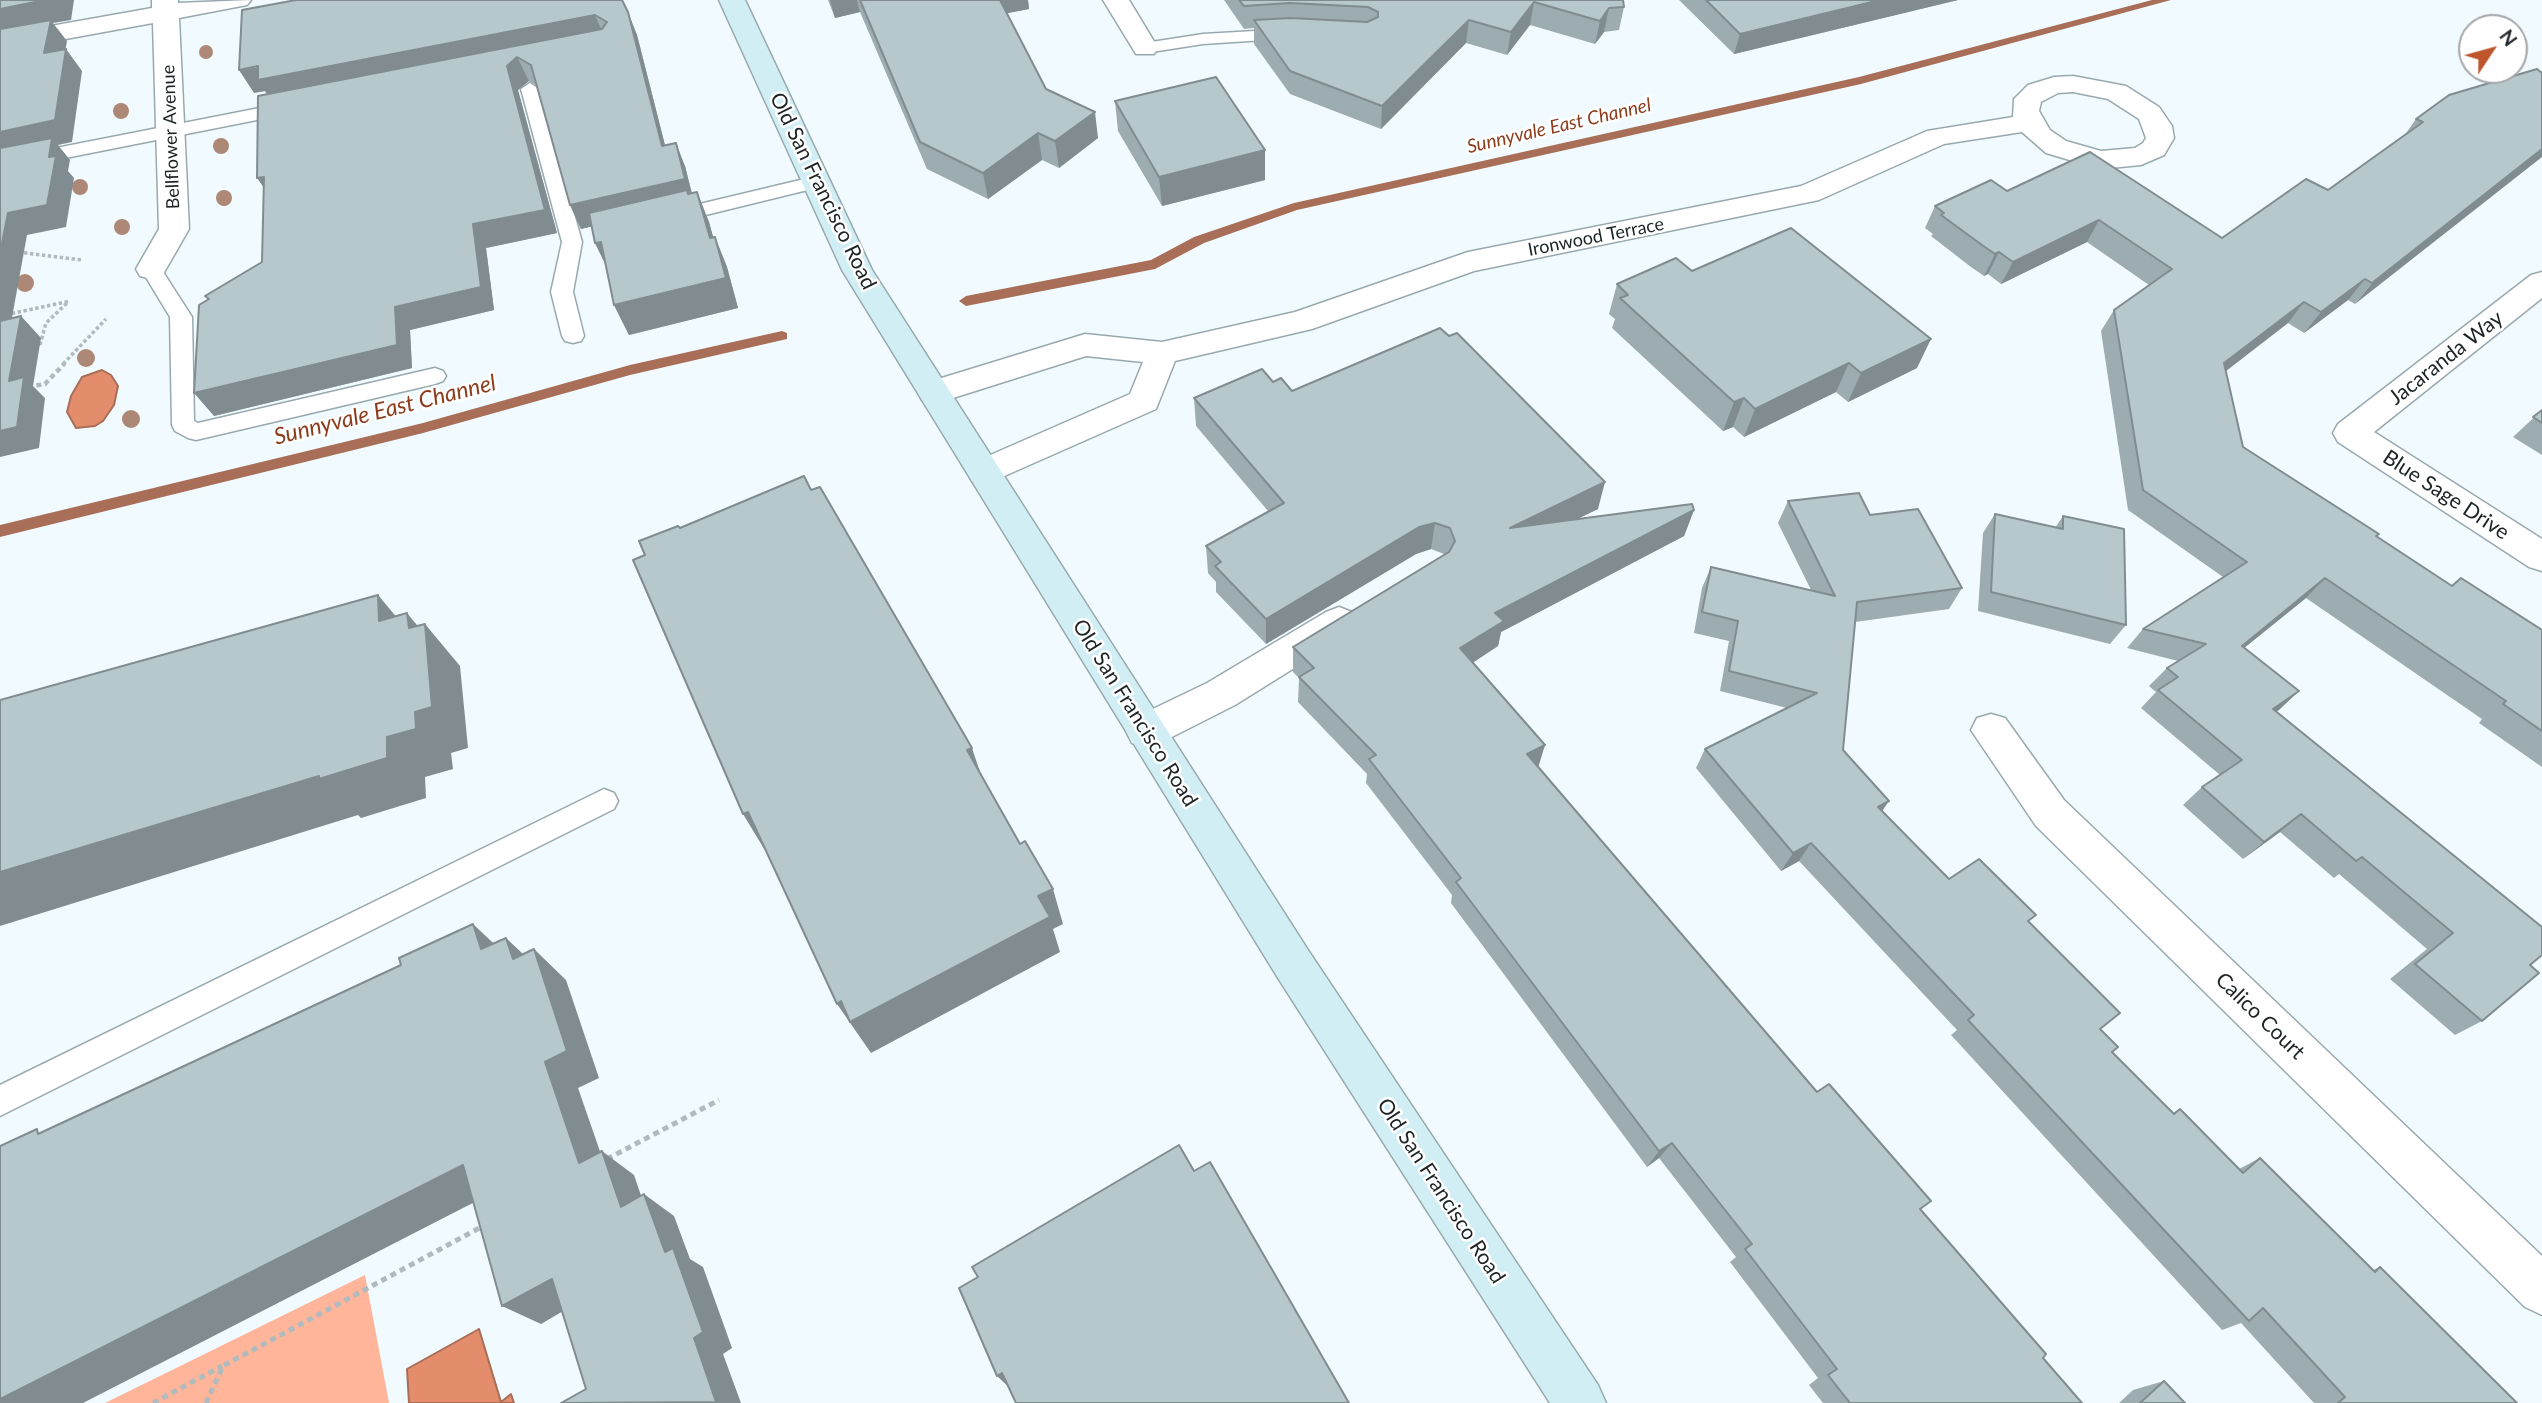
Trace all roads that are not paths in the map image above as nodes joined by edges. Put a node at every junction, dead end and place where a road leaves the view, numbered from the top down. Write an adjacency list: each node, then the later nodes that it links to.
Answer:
1 (238, 0): 4 (street)
2 (732, 0): 13 (main road, Old San Francisco Road)
3 (1116, 0): 7 (street)
4 (166, 7): 6 (street); 11 (street, Bellflower Avenue)
5 (1303, 35): 7 (lane)
6 (0, 43)
7 (1145, 48)
8 (530, 89): 17 (lane)
9 (307, 105): 11 (lane)
10 (2029, 123): 18 (street, Ironwood Terrace)
11 (170, 131): 12 (lane); 15 (street, Bellflower Avenue)
12 (0, 165)
13 (817, 182): 14 (lane); 20 (main road, Old San Francisco Road)
14 (653, 222)
15 (151, 269): 19 (lane)
16 (2542, 282): 21 (street, Jacaranda Way)
17 (573, 336)
18 (1162, 353): 20 (street, Ironwood Terrace); 22 (street)
19 (435, 376)
20 (933, 392): 22 (main road, Old San Francisco Road)
21 (2350, 433): 23 (street, Blue Sage Drive)
22 (985, 472): 26 (main road, Old San Francisco Road)
23 (2542, 557)
24 (1372, 601): 26 (street)
25 (1991, 730): 29 (street, Calico Court)
26 (1146, 731): 30 (main road, Old San Francisco Road)
27 (604, 801): 28 (lane)
28 (0, 1101)
29 (2542, 1290)
30 (1580, 1403)

